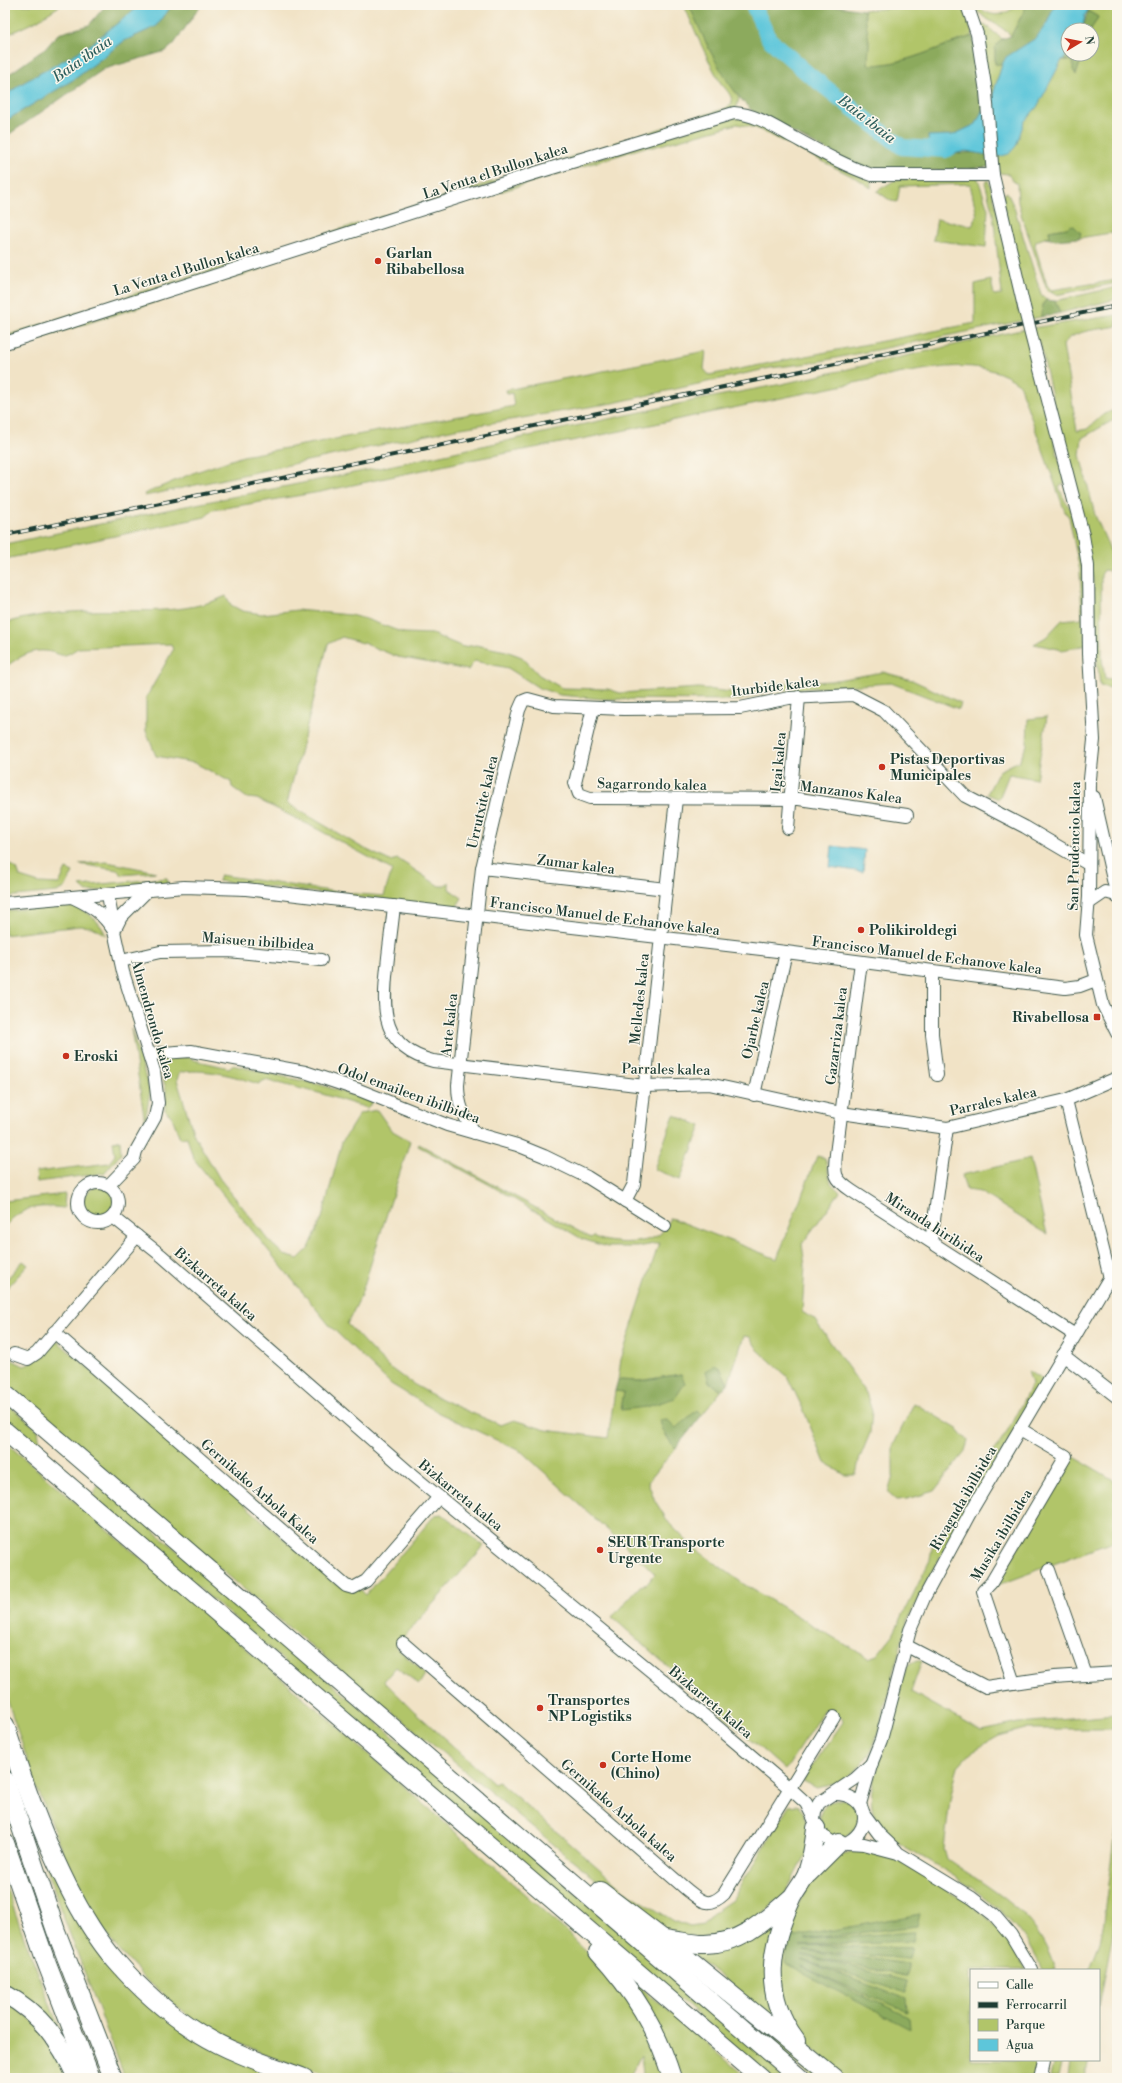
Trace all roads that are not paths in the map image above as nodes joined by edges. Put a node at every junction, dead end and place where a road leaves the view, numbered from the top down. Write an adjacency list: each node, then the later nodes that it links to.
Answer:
1 (967, 5): 2 (street, San Prudencio kalea)
2 (993, 175): 3 (street, La Venta el Bullon kalea); 7 (street, San Prudencio kalea, bridge)
3 (5, 343)
4 (799, 697): 6 (street, Iturbide kalea); 9 (street, Igai kalea); 12 (street, Iturbide kalea)
5 (528, 699): 6 (street, Iturbide kalea); 13 (street, Urrutxite kalea)
6 (593, 708): 8 (street, Sagarrondo kalea)
7 (1090, 779): 12 (street, San Prudencio kalea); 17 (street)
8 (676, 799): 9 (street, Sagarrondo kalea); 14 (street, Melledes kalea)
9 (790, 800): 10 (street, Manzanos Kalea); 11 (street, Igai kalea)
10 (907, 815)
11 (788, 828)
12 (1088, 864): 20 (street, San Prudencio kalea)
13 (482, 868): 14 (street, Zumar kalea); 22 (street, Urrutxite kalea)
14 (666, 889): 24 (street, Melledes kalea)
15 (148, 890): 16 (street, Francisco Manuel de Echanove kalea); 21 (street, Francisco Manuel de Echanove kalea); 23 (street)
16 (108, 894): 18 (street, Francisco Manuel de Echanove kalea); 23 (street, Almendrondo kalea)
17 (1116, 896): 20 (street)
18 (73, 897): 19 (street, Francisco Manuel de Echanove kalea); 23 (street)
19 (5, 903)
20 (1089, 903): 30 (street, San Prudencio kalea)
21 (394, 906): 22 (street, Francisco Manuel de Echanove kalea); 33 (street, Parrales kalea)
22 (476, 915): 24 (street, Francisco Manuel de Echanove kalea); 33 (street, Arte kalea)
23 (114, 931): 27 (street, Almendrondo kalea)
24 (661, 938): 25 (street, Francisco Manuel de Echanove kalea); 36 (street, Melledes kalea)
25 (786, 952): 28 (street, Francisco Manuel de Echanove kalea); 37 (street, Ojarbe kalea)
26 (321, 960): 27 (street, Maisuen ibilbidea)
27 (121, 961): 32 (street, Almendrondo kalea)
28 (860, 962): 29 (street, Francisco Manuel de Echanove kalea); 39 (street, Gazarriza kalea)
29 (932, 971): 30 (street, Francisco Manuel de Echanove kalea); 34 (street)
30 (1096, 980): 31 (street, San Prudencio kalea)
31 (1117, 1033)
32 (149, 1054): 41 (street, Odol emaileen ibilbidea); 42 (street, Almendrondo kalea)
33 (460, 1064): 36 (street, Parrales kalea); 41 (street, Arte kalea)
34 (937, 1075)
35 (1117, 1078): 38 (street, Parrales kalea)
36 (645, 1086): 37 (street, Parrales kalea); 43 (street, Melledes kalea)
37 (754, 1095): 39 (street, Parrales kalea)
38 (1066, 1100): 40 (street, Parrales kalea); 49 (street)
39 (841, 1113): 40 (street, Parrales kalea); 47 (street, Miranda hiribidea)
40 (947, 1128): 47 (street)
41 (475, 1134): 43 (street, Odol emaileen ibilbidea)
42 (108, 1186): 44 (street); 44 (street)
43 (625, 1201): 45 (street, Odol emaileen ibilbidea)
44 (113, 1217): 46 (street, Bizkarreta kalea)
45 (664, 1226)
46 (137, 1236): 50 (street); 58 (street, Bizkarreta kalea)
47 (931, 1241): 51 (street, Miranda hiribidea)
48 (1117, 1265): 49 (street, Rivaguda ibilbidea)
49 (1113, 1281): 51 (street, Rivaguda ibilbidea)
50 (54, 1332): 52 (street); 58 (street, Gernikako Arbola Kalea)
51 (1075, 1335): 53 (street, Rivaguda ibilbidea)
52 (14, 1354)
53 (1063, 1355): 55 (street); 56 (street, Rivaguda ibilbidea)
54 (5, 1394): 65 (highway)
55 (1117, 1397)
56 (1020, 1429): 61 (street, Rivaguda ibilbidea); 64 (street, Musika ibilbidea)
57 (5, 1430): 79 (highway)
58 (439, 1497): 70 (street, Bizkarreta kalea)
59 (1049, 1570): 63 (street)
60 (403, 1642): 70 (street, Gernikako Arbola kalea)
61 (905, 1645): 64 (street); 68 (street, Rivaguda ibilbidea)
62 (1117, 1673): 63 (street)
63 (1086, 1674): 64 (street)
64 (1014, 1683)
65 (353, 1693): 80 (highway); 91 (highway)
66 (834, 1717): 70 (street, Gernikako Arbola kalea)
67 (5, 1725): 88 (highway)
68 (872, 1762): 71 (street); 72 (street, Rivaguda ibilbidea)
69 (5, 1780): 87 (highway)
70 (792, 1790): 71 (street); 73 (street, Bizkarreta kalea)
71 (830, 1795): 72 (street); 73 (street)
72 (862, 1809): 75 (street); 76 (street)
73 (815, 1824): 75 (street); 77 (highway)
74 (5, 1843): 86 (highway)
75 (843, 1843): 76 (street); 77 (highway)
76 (898, 1853): 81 (street)
77 (806, 1876): 78 (highway)
78 (793, 1896): 80 (highway); 83 (highway)
79 (566, 1913): 89 (highway); 90 (highway)
80 (663, 1938): 83 (highway)
81 (1032, 1969)
82 (5, 1994): 85 (highway)
83 (808, 2056): 92 (highway)
84 (1045, 2061): 93 (street)
85 (76, 2078)
86 (91, 2078)
87 (113, 2078)
88 (304, 2078)
89 (672, 2078)
90 (761, 2078)
91 (800, 2078)
92 (834, 2078)
93 (1041, 2078)

